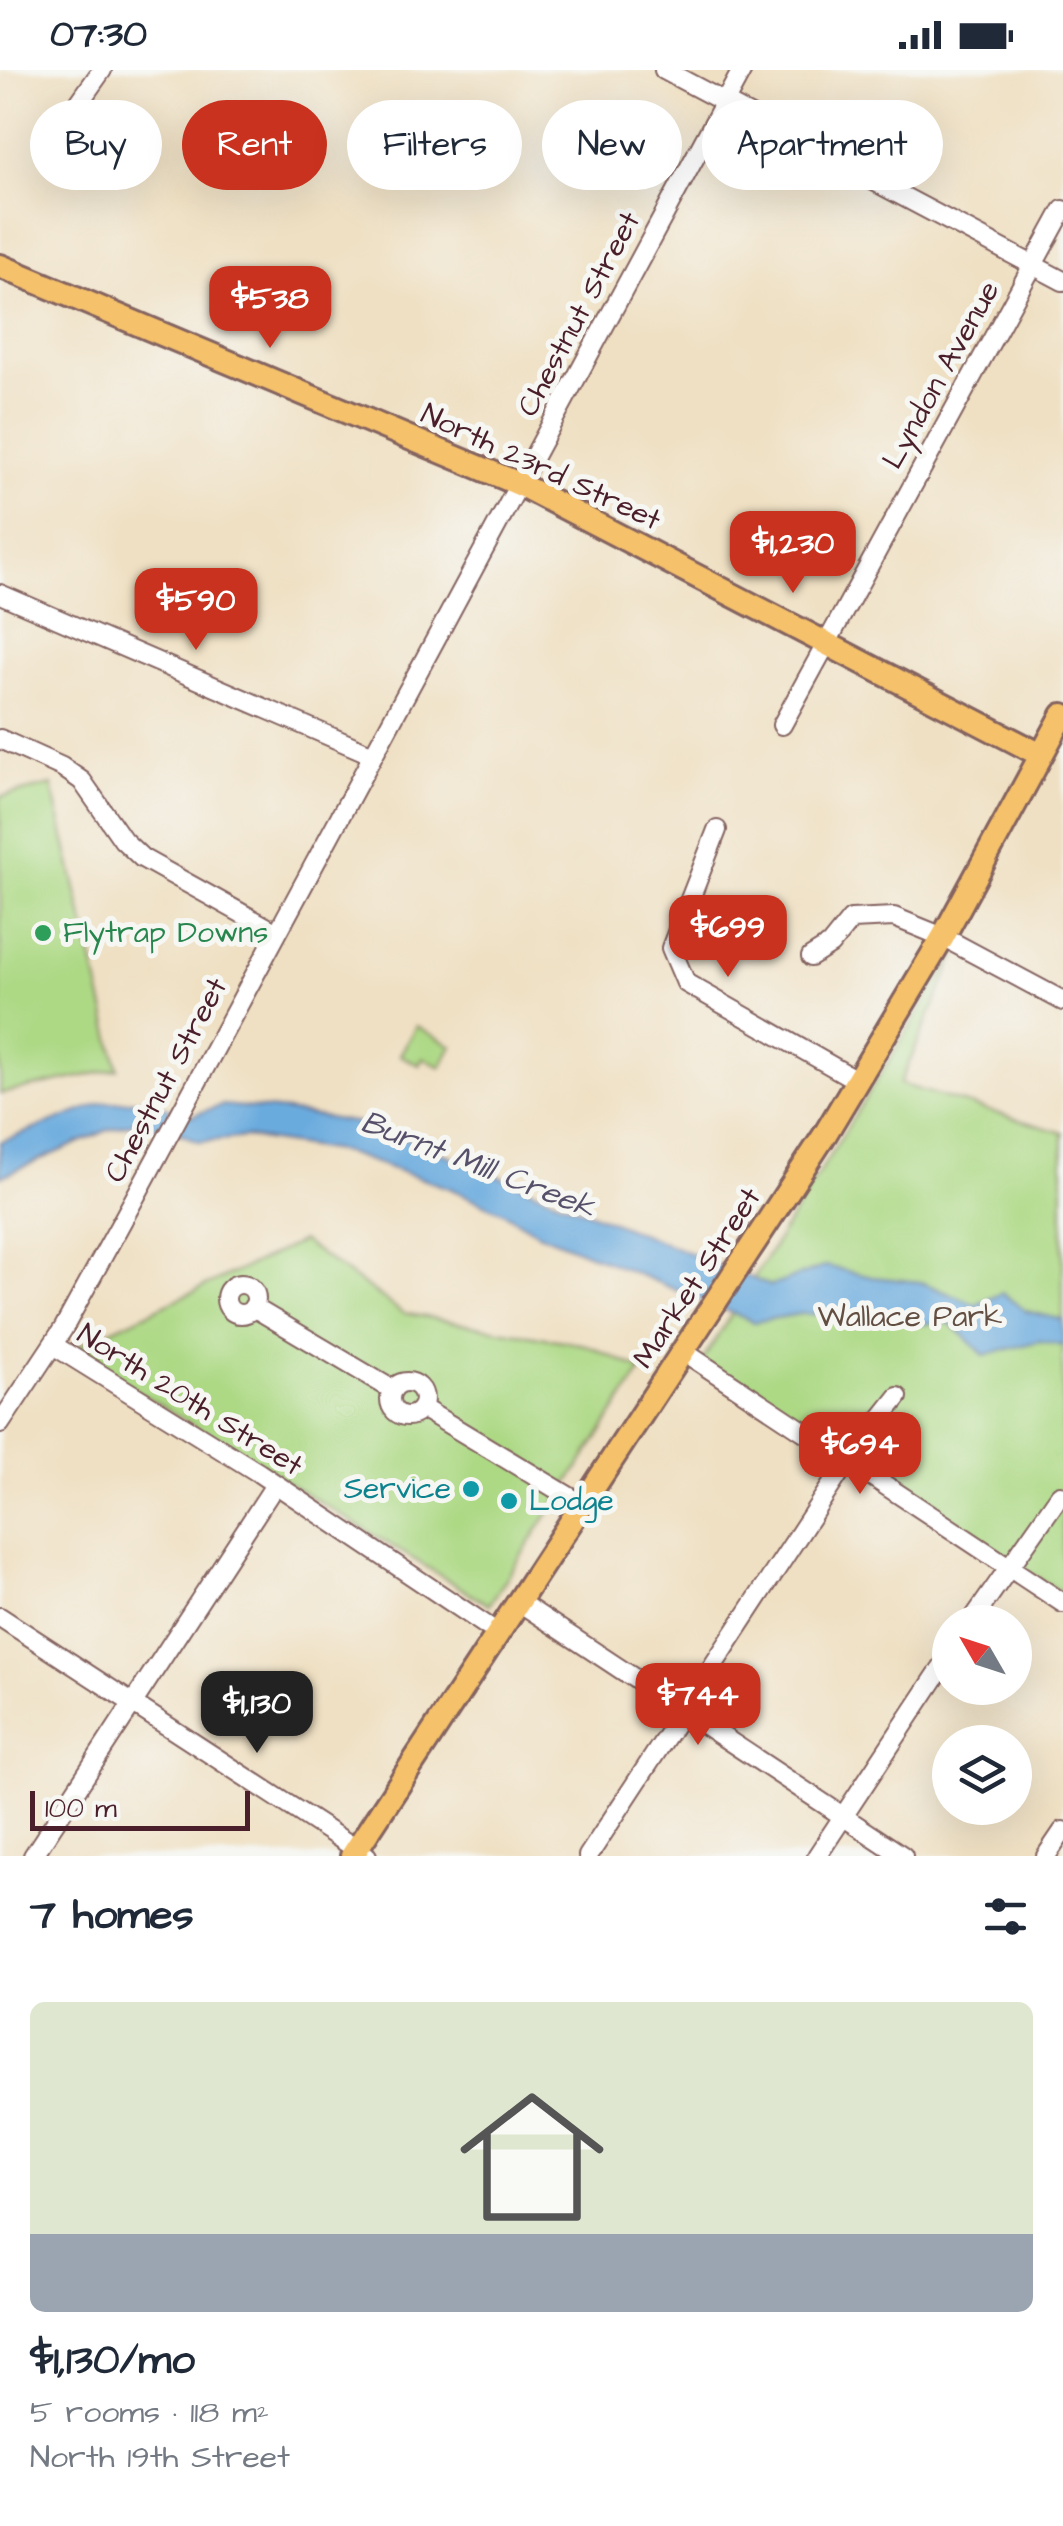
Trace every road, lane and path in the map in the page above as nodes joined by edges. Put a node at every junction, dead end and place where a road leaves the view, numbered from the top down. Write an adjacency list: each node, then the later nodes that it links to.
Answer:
1 (102, 70): 4 (street)
2 (664, 70): 5 (street)
3 (742, 70): 6 (street, Chestnut Street)
4 (80, 100)
5 (720, 100)
6 (725, 100)
7 (702, 143): 13 (street, Chestnut Street)
8 (890, 190): 11 (street)
9 (1063, 210): 11 (street, Lyndon Avenue)
10 (0, 266): 13 (main road, North 23rd Street)
11 (1033, 266): 12 (street); 15 (street, Lyndon Avenue)
12 (1063, 281)
13 (519, 484): 15 (main road, North 23rd Street); 19 (street, Chestnut Street)
14 (0, 594): 19 (street)
15 (825, 642): 17 (street, Lyndon Avenue); 20 (main road, North 23rd Street)
16 (1063, 715): 20 (main road, Market Street)
17 (782, 725)
18 (0, 739): 22 (street)
19 (373, 755): 22 (street, Chestnut Street)
20 (1040, 755): 23 (main road, Market Street)
21 (717, 830): 26 (street)
22 (277, 933): 28 (street, Chestnut Street)
23 (942, 937): 24 (street); 25 (street); 26 (main road, Market Street)
24 (812, 957)
25 (1063, 1001)
26 (858, 1081): 29 (main road, Market Street)
27 (254, 1307): 35 (street)
28 (52, 1345): 31 (street, Chestnut Street); 33 (street, North 20th Street)
29 (684, 1352): 32 (street); 35 (main road, Market Street)
30 (898, 1396): 32 (street)
31 (0, 1424)
32 (848, 1460): 36 (street); 44 (street)
33 (274, 1485): 41 (street, North 20th Street); 43 (street)
34 (1060, 1495): 36 (street)
35 (583, 1505): 37 (main road, Market Street)
36 (1008, 1567): 38 (street); 39 (street)
37 (519, 1602): 41 (main road, Market Street); 44 (street)
38 (1063, 1603)
39 (982, 1605)
40 (0, 1617): 43 (street)
41 (498, 1634): 47 (main road, Market Street)
42 (932, 1682): 45 (street)
43 (132, 1704): 47 (street); 48 (street)
44 (684, 1711): 45 (street); 49 (street)
45 (844, 1816): 50 (street); 51 (street)
46 (1063, 1831): 52 (street)
47 (358, 1854)
48 (32, 1856)
49 (588, 1856)
50 (817, 1856)
51 (904, 1856)
52 (1046, 1856)

